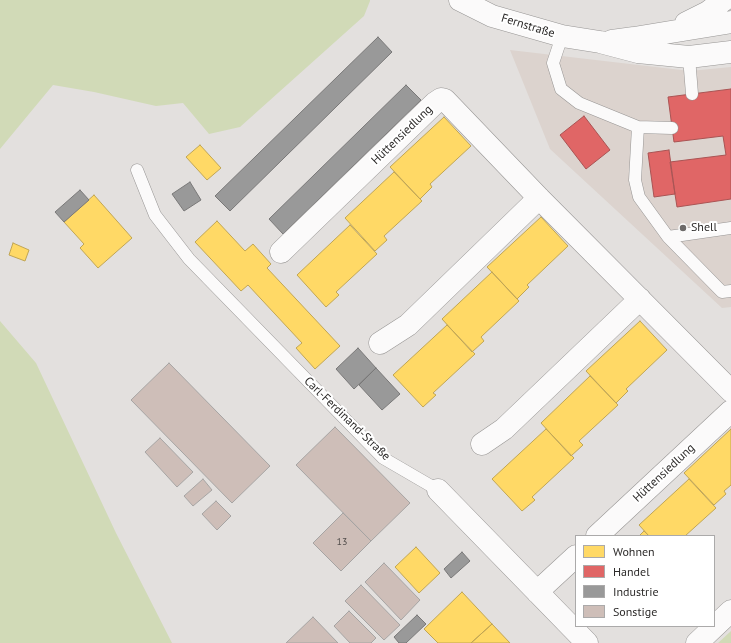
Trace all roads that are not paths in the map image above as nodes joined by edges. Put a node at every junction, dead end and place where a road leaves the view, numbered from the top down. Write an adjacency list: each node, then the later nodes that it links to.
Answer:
1 (460, 0): 5 (street, Fernstraße)
2 (724, 0): 4 (street)
3 (731, 22): 4 (street, Fernstraße)
4 (667, 33): 6 (street, Fernstraße)
5 (562, 36): 6 (street, Fernstraße); 10 (lane)
6 (600, 42): 8 (street, Fernstraße)
7 (731, 52): 8 (street, Fernstraße)
8 (689, 57): 9 (lane)
9 (692, 94)
10 (638, 127): 11 (lane); 15 (lane)
11 (672, 128)
12 (138, 170): 23 (lane, Carl-Ferdinand-Straße)
13 (539, 198): 16 (street, Hüttensiedlung); 18 (street, Hüttensiedlung); 19 (street)
14 (731, 228): 15 (lane)
15 (668, 236): 17 (lane)
16 (281, 252)
17 (731, 291)
18 (640, 299): 20 (street, Hüttensiedlung); 22 (street)
19 (380, 343)
20 (731, 391)
21 (731, 411): 24 (street, Hüttensiedlung)
22 (482, 444)
23 (438, 490): 26 (street, Carl-Ferdinand-Straße)
24 (598, 535)
25 (575, 557): 26 (street)
26 (537, 592): 30 (street, Carl-Ferdinand-Straße)
27 (731, 611): 28 (street)
28 (715, 626)
29 (714, 627): 31 (street)
30 (588, 643)
31 (697, 643)

